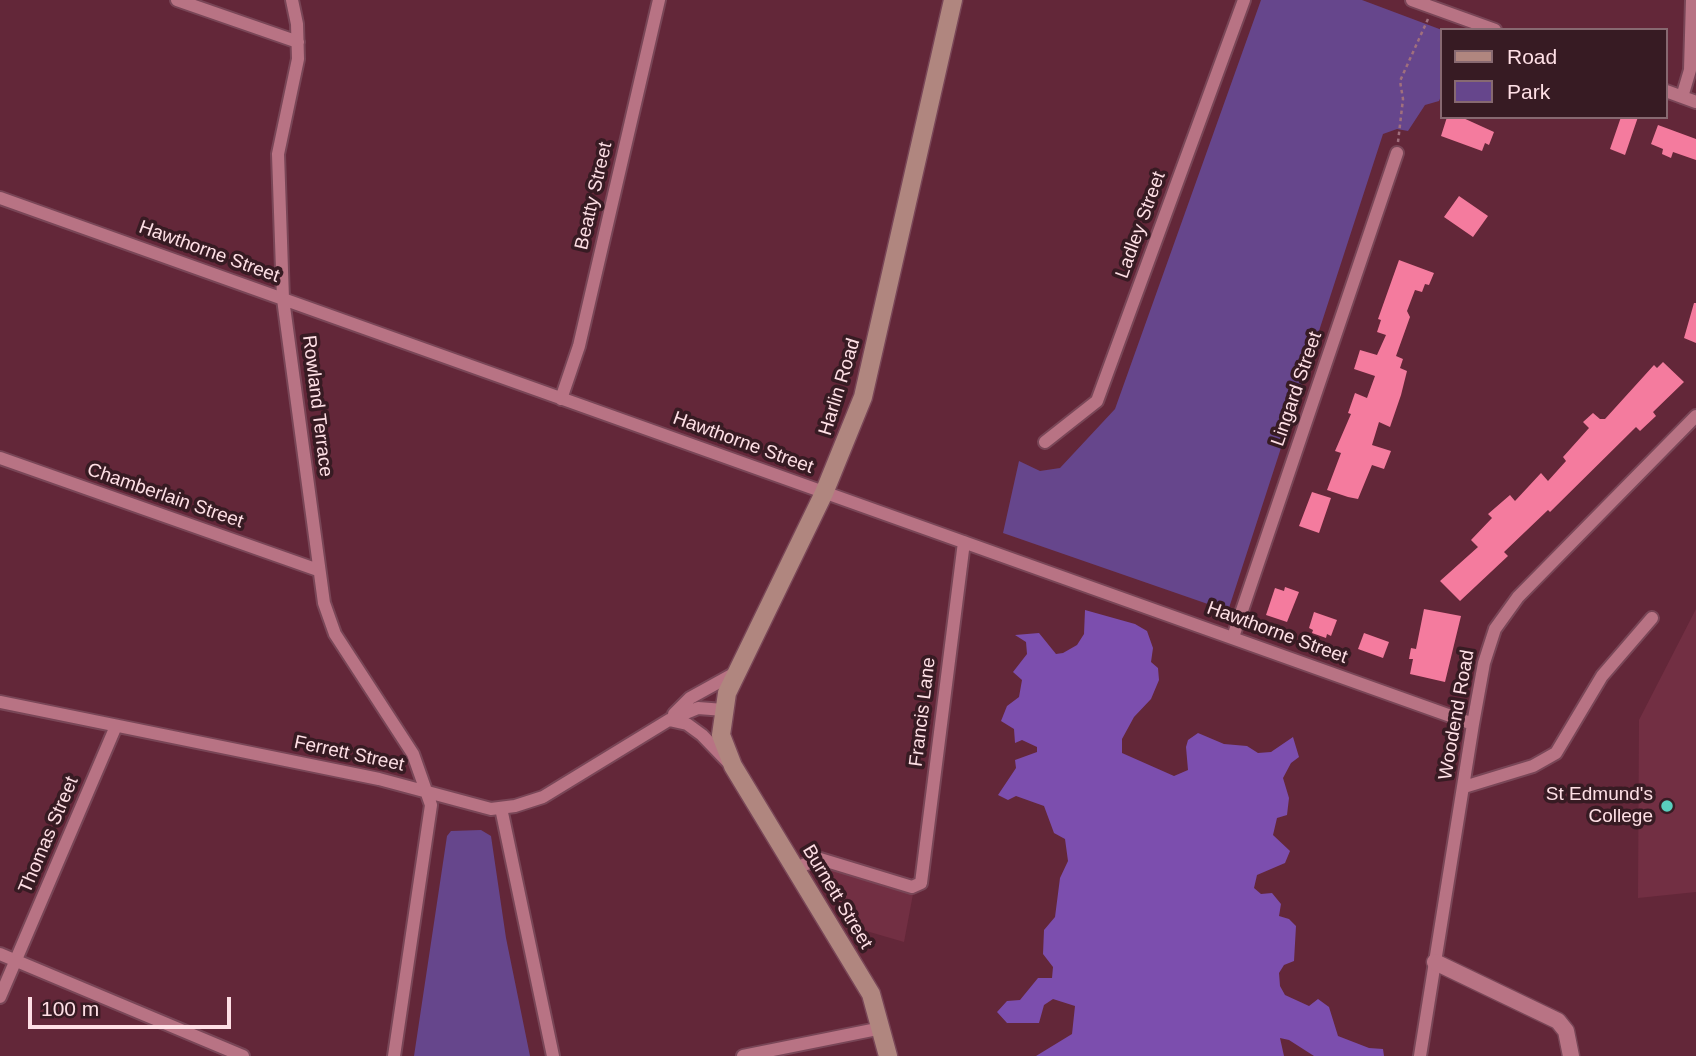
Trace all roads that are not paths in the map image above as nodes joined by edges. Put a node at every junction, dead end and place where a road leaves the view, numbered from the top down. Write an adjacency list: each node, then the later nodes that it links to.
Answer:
1 (177, 0): 9 (street)
2 (292, 0): 9 (street, Rowland Terrace)
3 (659, 0): 16 (street, Beatty Street)
4 (953, 0): 20 (main road, Harlin Road)
5 (1244, 0): 18 (street, Ladley Street)
6 (1412, 0): 8 (street)
7 (1692, 0): 11 (street)
8 (1489, 28)
9 (298, 41): 15 (street, Rowland Terrace)
10 (1668, 92): 11 (street)
11 (1682, 97): 12 (street)
12 (1696, 102)
13 (1397, 153): 24 (street, Lingard Street)
14 (0, 198): 15 (street, Hawthorne Street)
15 (284, 299): 16 (street, Hawthorne Street); 22 (street, Rowland Terrace)
16 (561, 398): 20 (street, Hawthorne Street)
17 (1696, 416): 29 (street, Woodend Road)
18 (1045, 442)
19 (0, 458): 22 (street, Chamberlain Street)
20 (824, 493): 21 (street, Hawthorne Street); 25 (main road, Harlin Road)
21 (964, 542): 24 (street, Hawthorne Street); 35 (street, Francis Lane)
22 (318, 570): 33 (street, Rowland Terrace)
23 (1652, 618): 32 (street)
24 (1233, 637): 29 (street, Hawthorne Street)
25 (739, 671): 27 (main road, Harlin Road); 28 (street)
26 (0, 702): 30 (street, Ferrett Street)
27 (724, 710): 28 (street, Ferrett Street); 31 (main road, Harlin Road)
28 (669, 720): 31 (street); 34 (street, Ferrett Street)
29 (1473, 724): 32 (street, Woodend Road)
30 (116, 726): 33 (street, Ferrett Street); 37 (street, Thomas Street)
31 (733, 766): 35 (main road, Burnett Street)
32 (1464, 787): 38 (street, Woodend Road)
33 (428, 791): 34 (street, Ferrett Street); 42 (street)
34 (502, 808): 43 (street)
35 (795, 869): 40 (main road, Burnett Street)
36 (0, 954): 37 (street)
37 (16, 960): 39 (street, Thomas Street); 41 (street)
38 (1435, 962): 46 (street, Woodend Road); 47 (street)
39 (0, 997)
40 (882, 1028): 44 (street); 45 (main road, Burnett Street)
41 (243, 1056)
42 (394, 1056)
43 (554, 1056)
44 (743, 1056)
45 (888, 1056)
46 (1420, 1056)
47 (1572, 1056)

